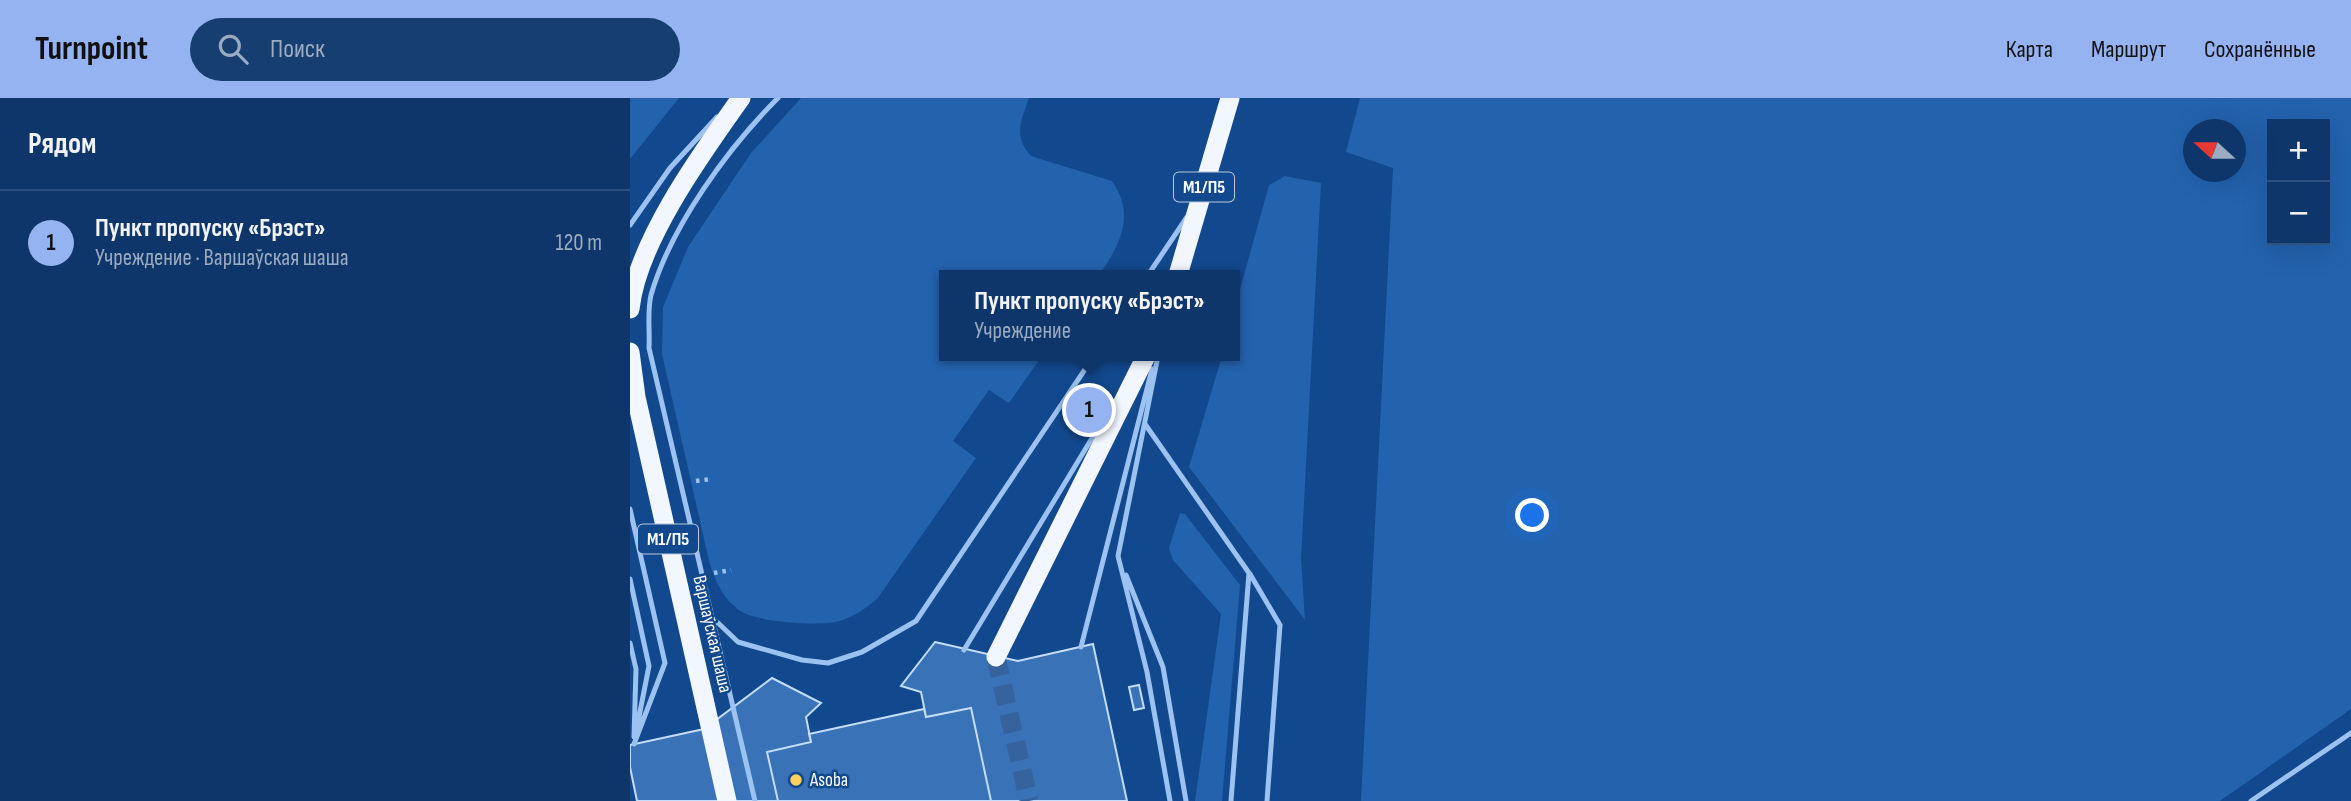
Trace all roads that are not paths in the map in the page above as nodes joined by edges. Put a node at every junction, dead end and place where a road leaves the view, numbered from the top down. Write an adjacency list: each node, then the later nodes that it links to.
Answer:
1 (738, 98): 5 (lane); 8 (highway)
2 (778, 98): 20 (lane)
3 (1230, 98): 4 (highway, М1/П5)
4 (1201, 196): 6 (lane); 7 (highway, М1/П5)
5 (630, 225)
6 (1151, 270)
7 (1179, 270)
8 (630, 309)
9 (630, 352): 28 (highway, Варшаўская шаша / М1/П5)
10 (1091, 361): 20 (lane)
11 (1141, 361): 23 (lane)
12 (1142, 361): 24 (highway)
13 (1156, 361): 15 (lane)
14 (1156, 361): 22 (lane)
15 (1145, 424): 17 (lane); 18 (lane)
16 (630, 509): 27 (lane)
17 (1118, 556): 30 (lane); 31 (lane)
18 (1249, 573): 32 (lane); 33 (lane)
19 (630, 579): 27 (lane)
20 (714, 619): 29 (lane)
21 (630, 643): 27 (lane)
22 (1081, 647)
23 (964, 650)
24 (996, 657)
25 (630, 718): 27 (lane)
26 (2351, 733): 34 (lane)
27 (634, 744)
28 (727, 801)
29 (755, 801)
30 (1170, 801)
31 (1186, 801)
32 (1231, 801)
33 (1268, 801)
34 (2251, 801)

